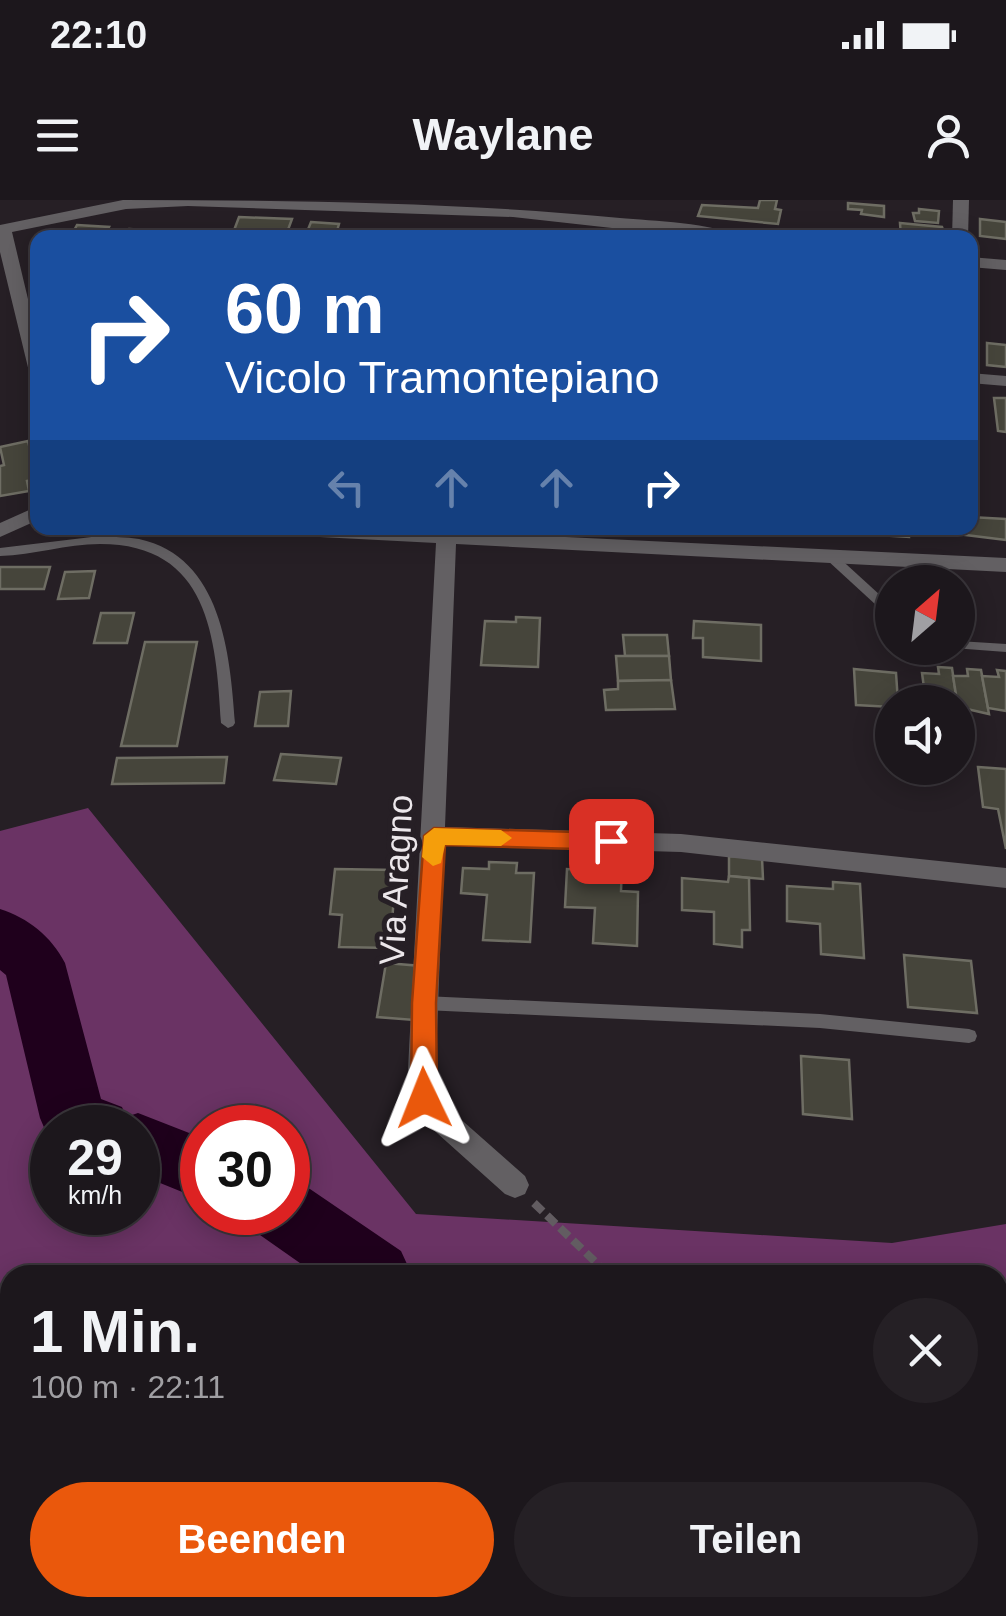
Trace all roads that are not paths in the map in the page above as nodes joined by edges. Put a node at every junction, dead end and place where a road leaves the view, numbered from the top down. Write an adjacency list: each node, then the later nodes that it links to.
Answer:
1 (961, 200): 6 (street)
2 (265, 202): 3 (street); 4 (street)
3 (517, 206): 5 (street)
4 (2, 230): 9 (street)
5 (686, 230)
6 (960, 230)
7 (978, 263): 8 (street)
8 (1006, 265)
9 (28, 302)
10 (978, 379): 11 (street)
11 (1006, 381)
12 (30, 516): 13 (street)
13 (0, 531)
14 (391, 535): 15 (street)
15 (446, 538): 17 (street); 23 (street, Via Aragno)
16 (0, 552): 22 (lane)
17 (831, 557): 18 (street); 19 (lane)
18 (1006, 566)
19 (875, 597)
20 (975, 646): 21 (lane)
21 (1006, 648)
22 (228, 723)
23 (434, 836): 24 (street); 25 (street, Via Aragno)
24 (1006, 878)
25 (424, 1003): 26 (lane); 27 (street, Via Aragno)
26 (969, 1036)
27 (515, 1185)

